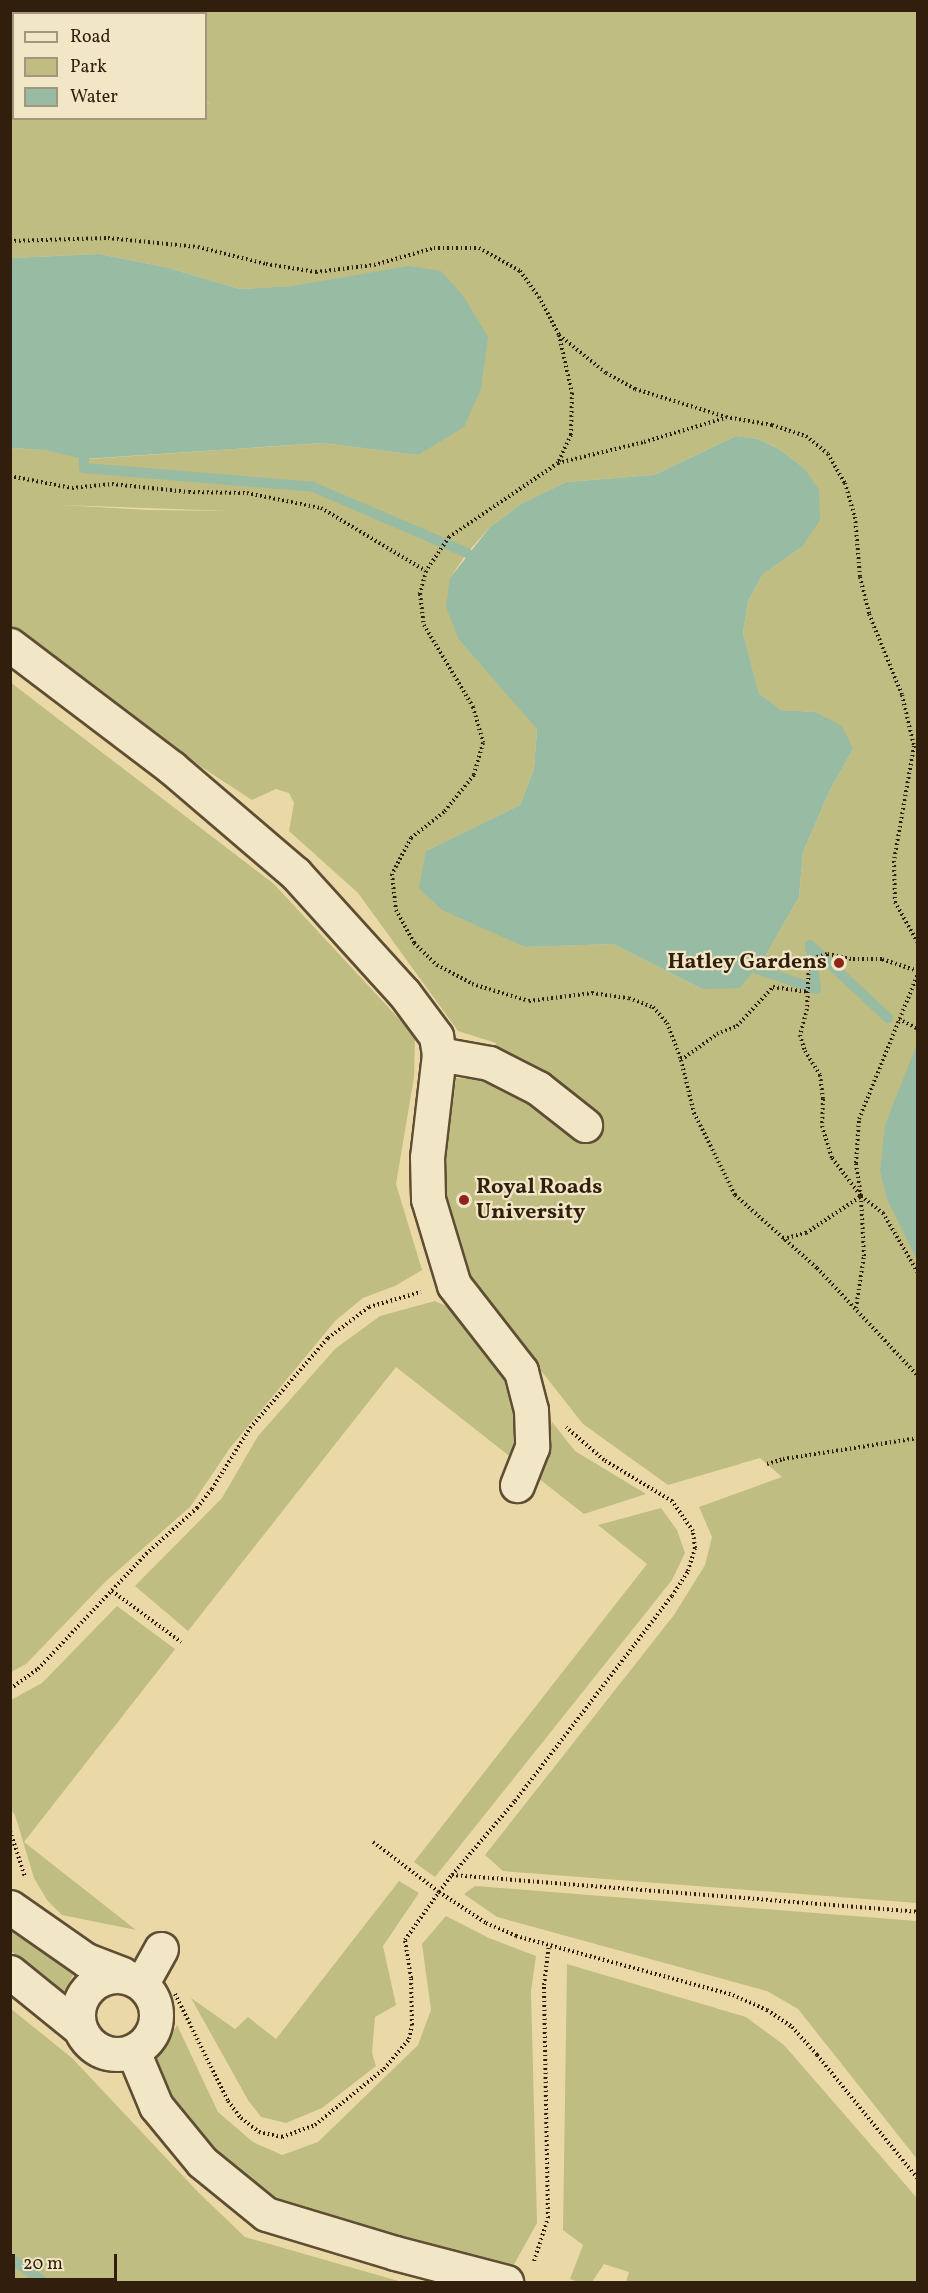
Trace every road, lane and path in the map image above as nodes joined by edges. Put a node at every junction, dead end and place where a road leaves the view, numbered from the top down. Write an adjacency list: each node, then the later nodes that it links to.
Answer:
1 (10, 241): 2 (path)
2 (559, 335): 3 (path); 4 (path)
3 (726, 417): 4 (path); 8 (path)
4 (558, 463): 6 (path)
5 (10, 477): 6 (path)
6 (426, 571): 14 (path)
7 (10, 645): 13 (street)
8 (918, 943)
9 (918, 973): 10 (path); 11 (path)
10 (807, 988): 14 (path); 16 (path)
11 (899, 1019): 12 (path); 16 (path)
12 (918, 1029)
13 (439, 1054): 15 (street); 19 (street)
14 (681, 1060): 17 (path)
15 (585, 1125)
16 (861, 1196): 17 (path); 18 (path); 20 (path)
17 (783, 1239): 20 (path)
18 (918, 1273)
19 (454, 1285): 25 (street); 26 (path)
20 (856, 1308): 21 (path)
21 (918, 1376)
22 (562, 1423): 31 (path)
23 (918, 1438): 24 (path)
24 (767, 1464)
25 (517, 1485)
26 (112, 1591): 27 (path); 28 (path)
27 (181, 1642)
28 (10, 1689)
29 (10, 1831): 33 (path)
30 (373, 1842): 32 (path)
31 (452, 1875): 32 (path); 34 (path)
32 (439, 1892): 35 (path); 36 (path)
33 (19, 1896): 36 (street)
34 (918, 1912)
35 (549, 1947): 40 (path); 41 (path)
36 (144, 1968): 38 (street); 39 (street)
37 (10, 1972): 38 (street)
38 (78, 2027): 39 (street)
39 (133, 2051): 42 (street)
40 (918, 2179)
41 (533, 2264)
42 (506, 2283)

